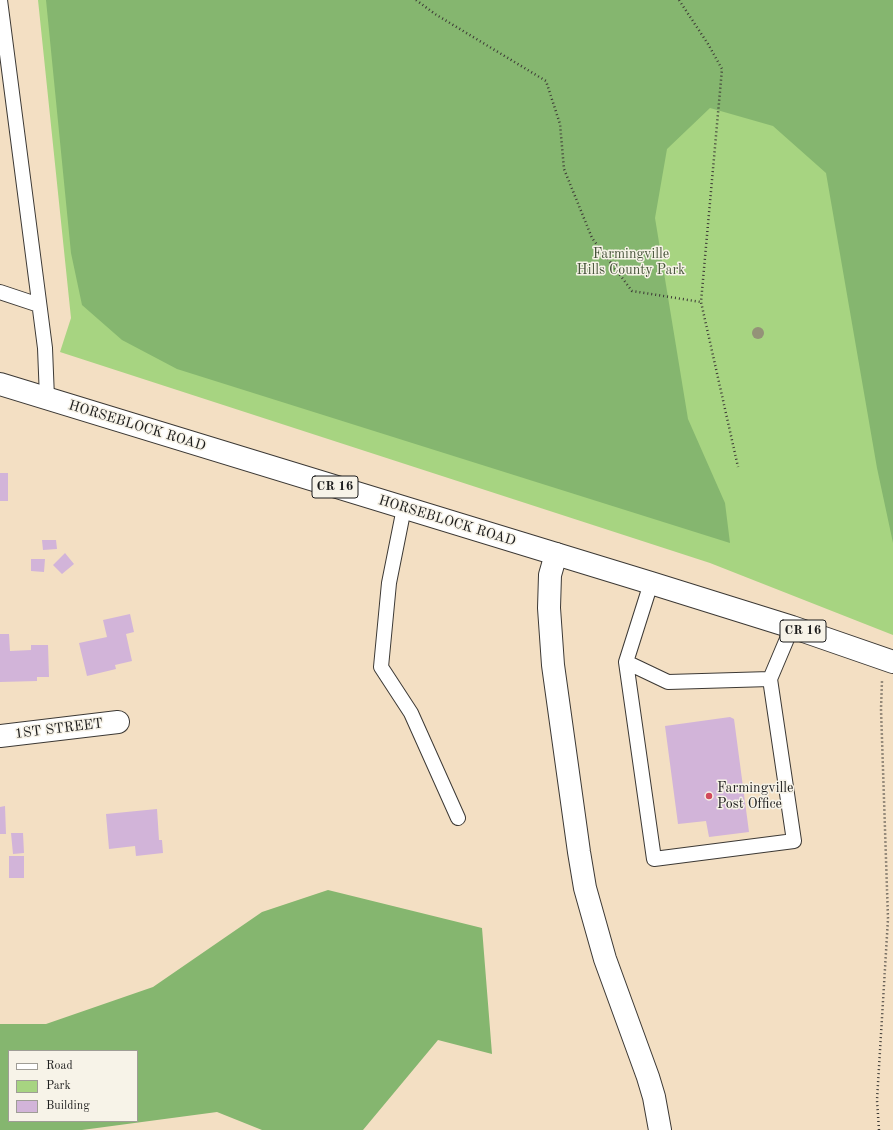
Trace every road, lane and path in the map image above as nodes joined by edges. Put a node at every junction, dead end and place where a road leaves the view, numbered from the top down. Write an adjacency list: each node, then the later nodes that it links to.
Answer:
1 (0, 0): 6 (lane)
2 (416, 0): 5 (path)
3 (679, 0): 5 (path)
4 (0, 292): 6 (lane)
5 (701, 302): 9 (path)
6 (40, 305): 8 (lane)
7 (0, 384): 8 (main road, HORSEBLOCK ROAD / CR 16)
8 (47, 398): 10 (main road, HORSEBLOCK ROAD / CR 16)
9 (738, 467)
10 (404, 508): 11 (main road, HORSEBLOCK ROAD / CR 16); 19 (lane)
11 (556, 554): 12 (main road, HORSEBLOCK ROAD / CR 16); 20 (main road)
12 (651, 583): 13 (main road, HORSEBLOCK ROAD / CR 16); 15 (lane)
13 (792, 628): 14 (main road, HORSEBLOCK ROAD / CR 16); 16 (lane)
14 (888, 660): 21 (path)
15 (626, 662): 16 (lane); 16 (lane)
16 (770, 679)
17 (118, 722): 18 (main road, 1ST STREET)
18 (0, 736)
19 (458, 818)
20 (660, 1130)
21 (879, 1130)

